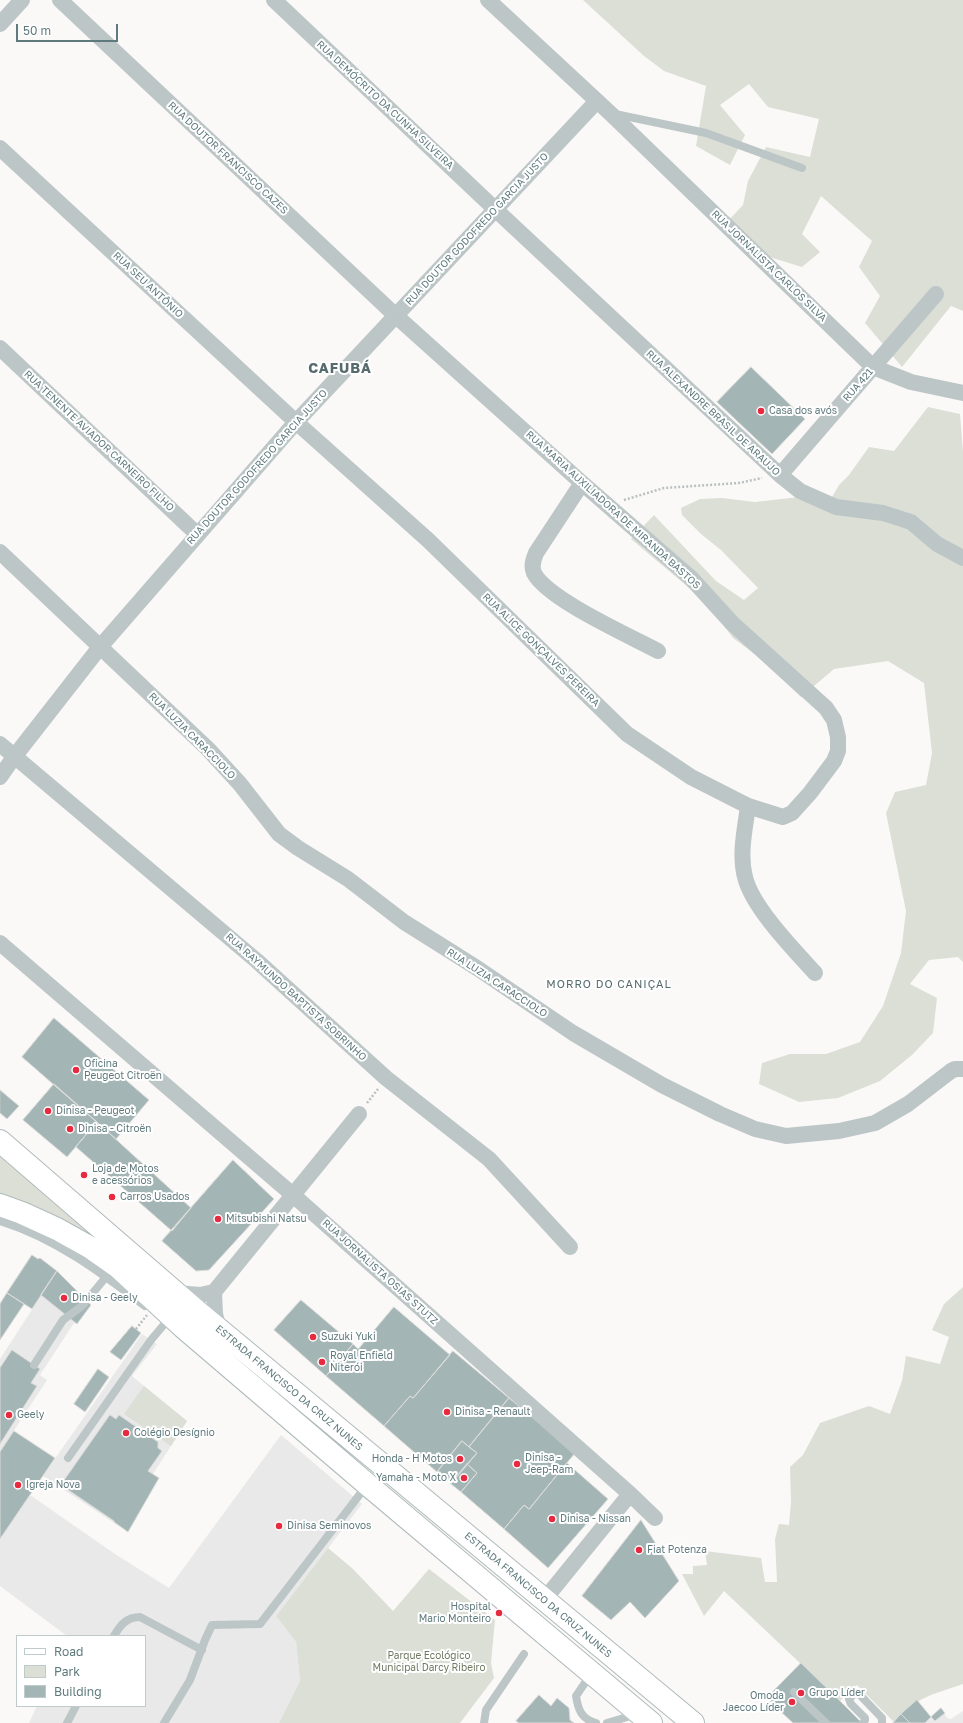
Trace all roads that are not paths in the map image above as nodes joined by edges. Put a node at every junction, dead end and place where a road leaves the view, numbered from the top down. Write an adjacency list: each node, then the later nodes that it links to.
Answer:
1 (22, 0): 5 (street)
2 (60, 0): 12 (street, RUA DOUTOR FRANCISCO CAZES)
3 (274, 0): 10 (street, RUA DEMÓCRITO DA CUNHA SILVEIRA)
4 (488, 0): 6 (street, RUA JORNALISTA CARLOS SILVA)
5 (0, 24)
6 (597, 101): 7 (street, RUA JORNALISTA CARLOS SILVA); 10 (street, RUA DOUTOR GODOFREDO GARCIA JUSTO)
7 (610, 113): 9 (lane); 14 (street, RUA JORNALISTA CARLOS SILVA)
8 (0, 148): 16 (street, RUA SEU ANTÔNIO)
9 (802, 168)
10 (496, 210): 12 (street, RUA DOUTOR GODOFREDO GARCIA JUSTO); 17 (street, RUA ALEXANDRE BRASIL DE ARAUJO)
11 (936, 294): 14 (street, RUA 421)
12 (395, 315): 16 (street, RUA DOUTOR GODOFREDO GARCIA JUSTO); 18 (street, RUA MARIA AUXILIADORA DE MIRANDA BASTOS)
13 (0, 348): 19 (street, RUA TENENTE AVIADOR CARNEIRO FILHO)
14 (874, 367): 15 (street, RUA JORNALISTA CARLOS SILVA); 17 (street, RUA 421)
15 (963, 393)
16 (296, 422): 19 (street, RUA DOUTOR GODOFREDO GARCIA JUSTO); 28 (street, RUA ALICE GONÇALVES PEREIRA)
17 (780, 475): 21 (street, RUA ALEXANDRE BRASIL DE ARAUJO)
18 (582, 484): 23 (street); 27 (street, RUA MARIA AUXILIADORA DE MIRANDA BASTOS)
19 (197, 534): 22 (street, RUA DOUTOR GODOFREDO GARCIA JUSTO)
20 (0, 552): 22 (street, RUA LUZIA CARACCIOLO)
21 (963, 558)
22 (100, 646): 25 (street, RUA DOUTOR GODOFREDO GARCIA JUSTO); 31 (street, RUA LUZIA CARACCIOLO)
23 (658, 651)
24 (0, 744): 25 (street, RUA RAYMUNDO BAPTISTA SOBRINHO)
25 (14, 757): 26 (street, RUA DOUTOR GODOFREDO GARCIA JUSTO); 37 (street, RUA RAYMUNDO BAPTISTA SOBRINHO)
26 (0, 777)
27 (810, 793): 28 (street, RUA ALICE GONÇALVES PEREIRA)
28 (748, 806): 30 (street)
29 (0, 944): 34 (street, RUA JORNALISTA OSIAS STUTZ)
30 (815, 973)
31 (963, 1069)
32 (359, 1114): 34 (street)
33 (0, 1141): 40 (main road, ESTRADA FRANCISCO DA CRUZ NUNES)
34 (293, 1195): 39 (street); 46 (street, RUA JORNALISTA OSIAS STUTZ)
35 (0, 1205): 41 (main road)
36 (0, 1221): 38 (lane)
37 (570, 1247)
38 (106, 1277): 41 (lane); 43 (lane)
39 (214, 1292): 40 (street); 42 (street)
40 (176, 1294): 42 (main road, ESTRADA FRANCISCO DA CRUZ NUNES)
41 (175, 1324): 44 (lane); 45 (main road)
42 (220, 1330): 48 (main road, ESTRADA FRANCISCO DA CRUZ NUNES)
43 (34, 1365)
44 (68, 1458)
45 (368, 1485): 50 (lane); 52 (main road)
46 (630, 1494): 47 (street, RUA JORNALISTA OSIAS STUTZ); 48 (street)
47 (655, 1518)
48 (544, 1600): 61 (main road, ESTRADA FRANCISCO DA CRUZ NUNES)
49 (115, 1635): 50 (lane)
50 (202, 1650): 57 (lane)
51 (524, 1654): 58 (lane)
52 (591, 1673): 55 (main road); 59 (lane)
53 (794, 1692): 62 (lane)
54 (75, 1707): 56 (lane)
55 (645, 1718): 60 (lane)
56 (67, 1723)
57 (164, 1723)
58 (484, 1723)
59 (596, 1723)
60 (607, 1723)
61 (693, 1723)
62 (826, 1723)
63 (863, 1723): 64 (lane)
64 (882, 1723)

